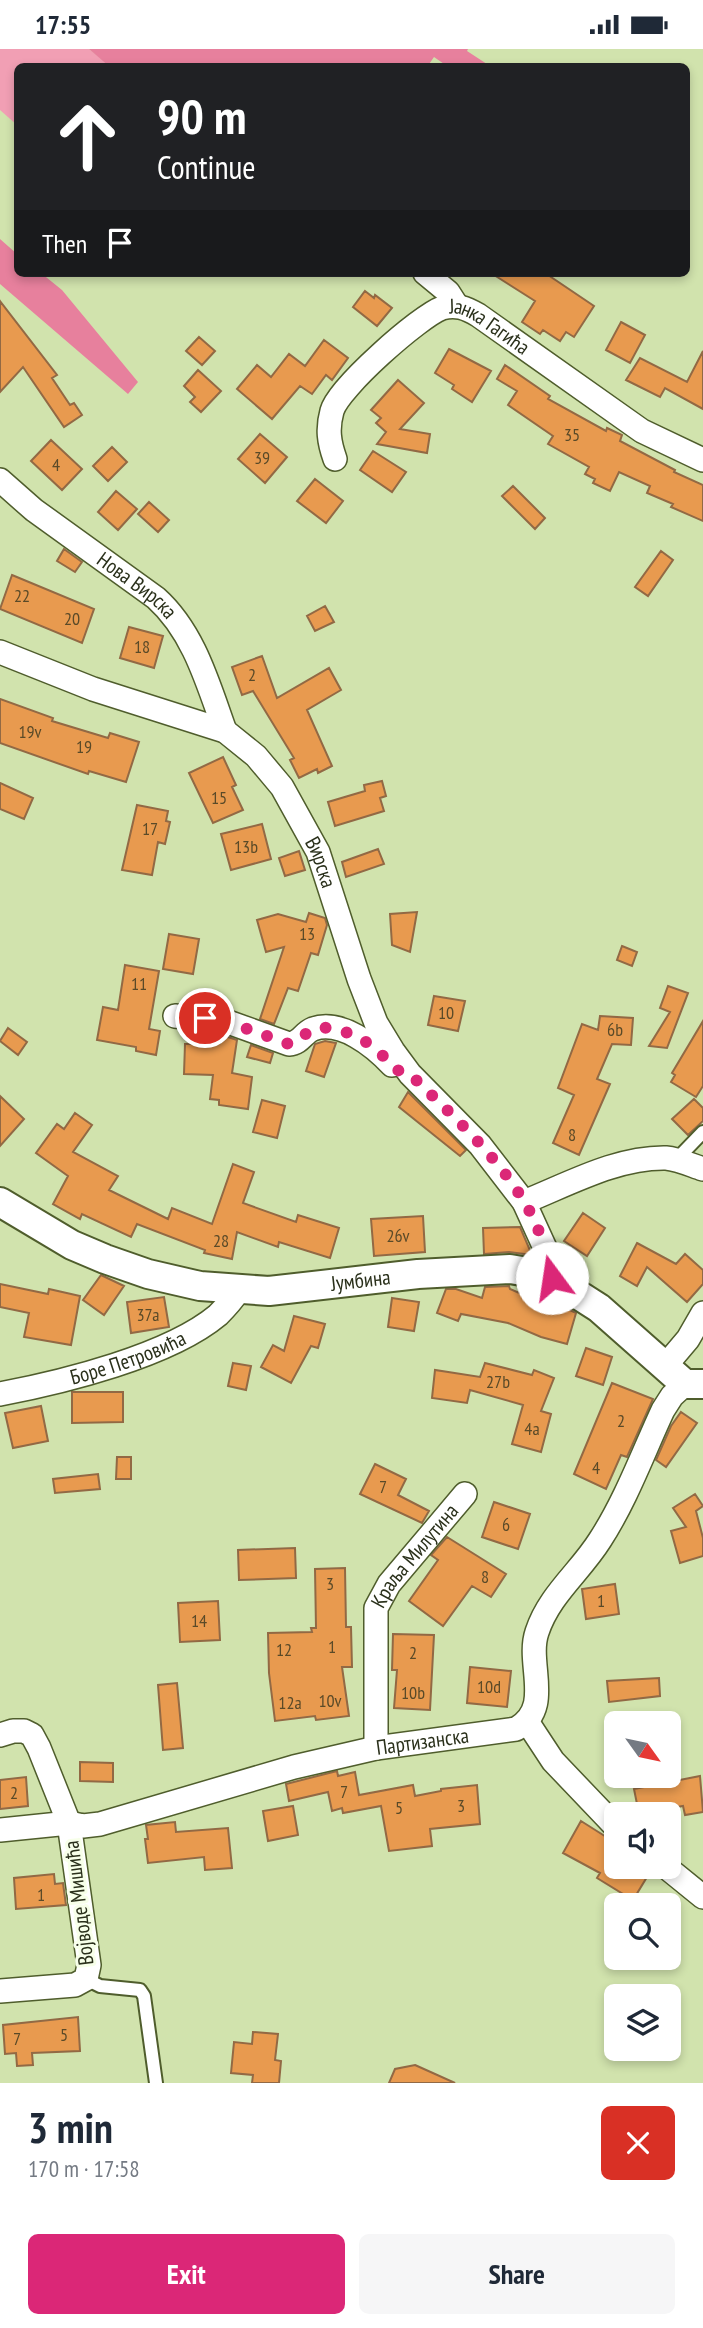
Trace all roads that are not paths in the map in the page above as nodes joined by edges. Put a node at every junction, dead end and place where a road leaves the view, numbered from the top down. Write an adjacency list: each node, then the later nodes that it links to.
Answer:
1 (430, 277): 2 (street)
2 (457, 306): 3 (street, Јанка Гагића); 4 (street, Јанка Гагића)
3 (335, 459)
4 (703, 460)
5 (0, 480): 7 (street, Нова Вирска)
6 (0, 652): 7 (street, Вирска)
7 (225, 731): 9 (street, Вирска)
8 (175, 1016): 9 (street)
9 (410, 1074): 14 (street, Вирска)
10 (703, 1132): 11 (lane)
11 (676, 1160): 12 (street); 14 (street)
12 (703, 1169)
13 (0, 1202): 16 (street, Јумбина)
14 (524, 1202): 15 (street, Вирска)
15 (552, 1278): 16 (street, Јумбина); 18 (street, Јумбина)
16 (239, 1290): 19 (street, Боре Петровића)
17 (703, 1313): 18 (street)
18 (685, 1378): 21 (street)
19 (0, 1394)
20 (465, 1494): 23 (street, Краља Милутина)
21 (528, 1723): 23 (street, Партизанска); 24 (street)
22 (0, 1735): 25 (street)
23 (376, 1748): 25 (street, Партизанска)
24 (604, 1814)
25 (69, 1823): 26 (street, Партизанска); 29 (street, Војводе Мишића)
26 (0, 1830)
27 (681, 1879): 28 (street)
28 (703, 1897)
29 (86, 1979): 30 (street, Војводе Мишића); 31 (lane)
30 (0, 1991)
31 (156, 2083)

